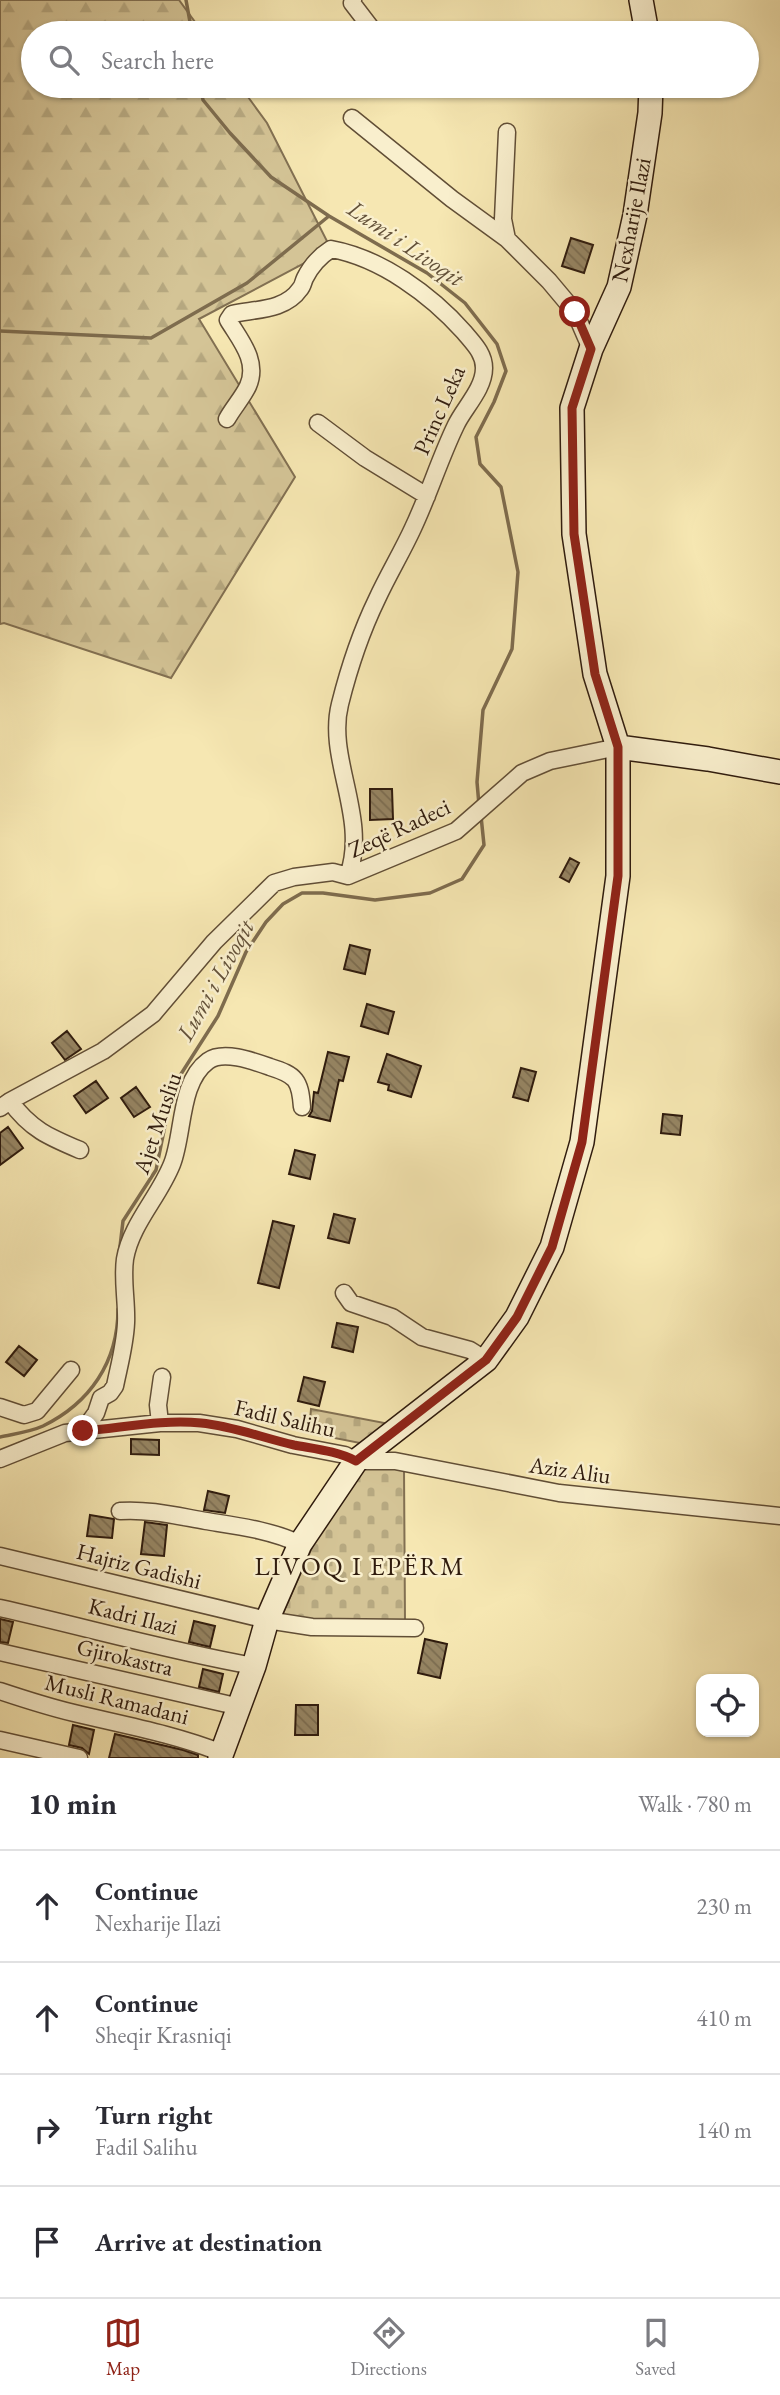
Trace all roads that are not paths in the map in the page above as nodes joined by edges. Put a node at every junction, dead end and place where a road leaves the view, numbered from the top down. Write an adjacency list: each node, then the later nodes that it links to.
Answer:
1 (353, 0): 3 (street)
2 (641, 0): 4 (street)
3 (364, 21)
4 (645, 21)
5 (650, 98): 9 (street, Nexharije Ilazi)
6 (352, 118): 8 (street)
7 (507, 132): 8 (street)
8 (507, 239): 9 (street)
9 (591, 349): 13 (street, Nexharije Ilazi)
10 (227, 419): 12 (street, Princ Leka)
11 (318, 423): 12 (street, Princ Leka)
12 (427, 496): 15 (street, Princ Leka)
13 (618, 747): 14 (street); 15 (street, Zeqë Radeci); 20 (street, Nexharije Ilazi)
14 (780, 772)
15 (348, 876): 16 (street, Zeqë Radeci)
16 (5, 1104): 18 (street, Zeqë Radeci)
17 (302, 1107): 25 (street, Ajet Musliu)
18 (80, 1150)
19 (344, 1293): 20 (street)
20 (486, 1360): 27 (street, Nexharije Ilazi)
21 (71, 1370): 23 (street)
22 (162, 1377): 24 (street)
23 (0, 1407)
24 (160, 1423): 25 (street, Fadil Salihu); 27 (street, Fadil Salihu)
25 (83, 1431): 26 (street, Fadil Salihu)
26 (0, 1459)
27 (356, 1461): 29 (street, Aziz Aliu); 30 (street, Nexharije Ilazi)
28 (120, 1511): 30 (street)
29 (780, 1516)
30 (300, 1544): 33 (street, Nexharije Ilazi)
31 (0, 1556): 33 (street, Hajriz Gadishi)
32 (0, 1608): 36 (street, Kadri Ilazi)
33 (267, 1620): 34 (street, Hajriz Gadishi); 36 (street, Nexharije Ilazi)
34 (415, 1628)
35 (0, 1652): 38 (street, Gjirokastra)
36 (254, 1666): 38 (street, Nexharije Ilazi)
37 (0, 1691): 40 (street, Musli Ramadani)
38 (240, 1707): 40 (street, Nexharije Ilazi)
39 (0, 1740): 41 (street)
40 (221, 1756)
41 (79, 1758)

